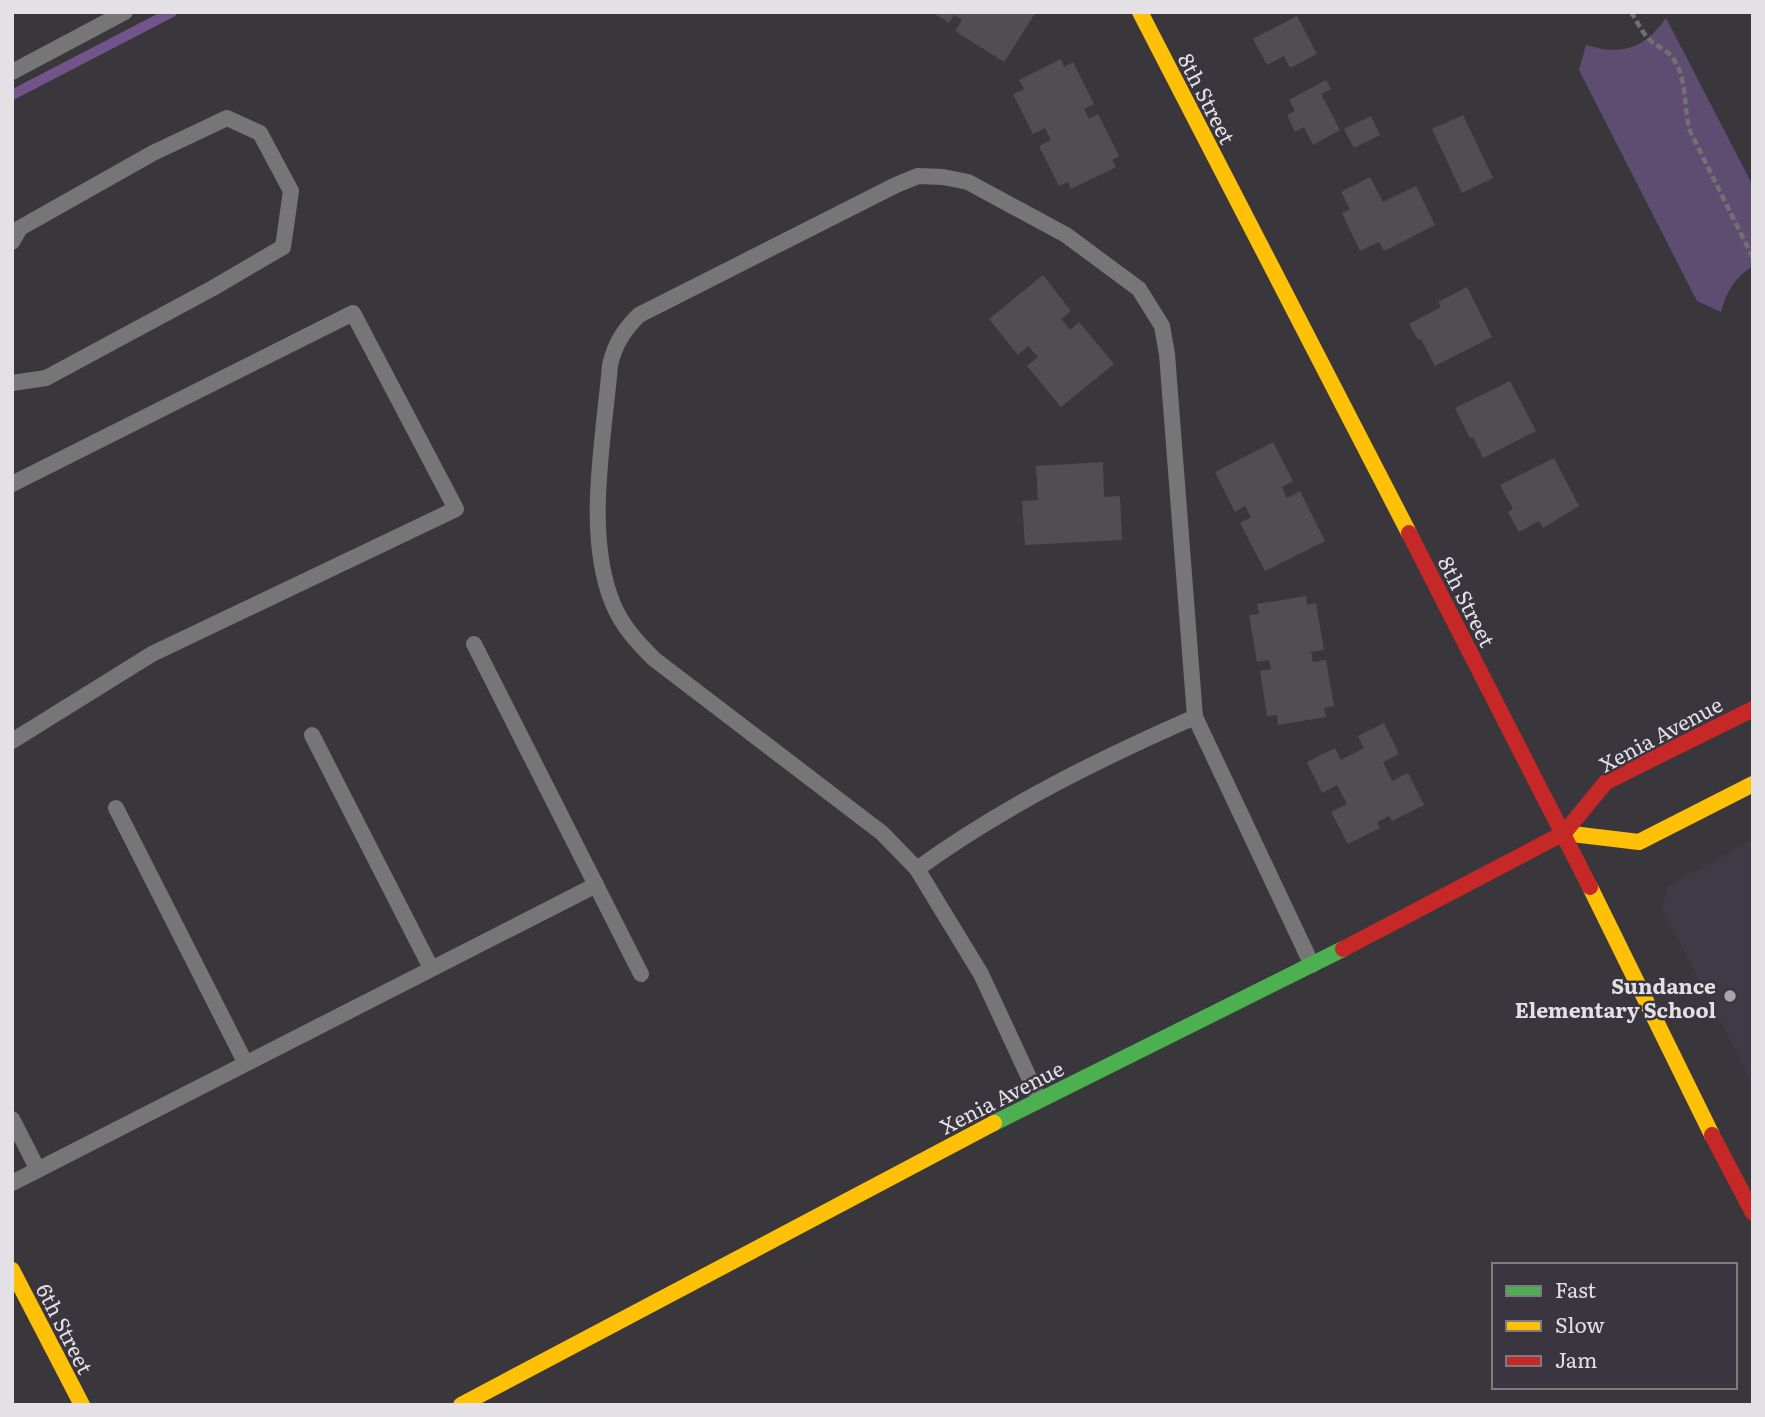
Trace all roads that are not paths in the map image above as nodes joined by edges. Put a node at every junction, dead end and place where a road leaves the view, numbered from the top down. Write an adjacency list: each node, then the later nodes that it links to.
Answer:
1 (125, 12): 3 (lane)
2 (1140, 12): 14 (street, 8th Street)
3 (12, 72)
4 (12, 242): 5 (lane)
5 (12, 383)
6 (12, 484): 11 (lane)
7 (474, 644): 16 (lane)
8 (1753, 709): 14 (street, Xenia Avenue)
9 (1195, 717): 15 (lane); 15 (lane); 17 (lane)
10 (312, 735): 18 (lane)
11 (12, 741)
12 (1753, 784): 14 (street)
13 (116, 808): 20 (lane)
14 (1564, 833): 17 (street, Xenia Avenue); 25 (street, 8th Street)
15 (917, 869): 21 (lane)
16 (596, 885): 18 (lane); 19 (lane)
17 (1312, 965): 21 (street, Xenia Avenue)
18 (431, 968): 20 (lane)
19 (641, 974)
20 (245, 1062): 23 (lane)
21 (1039, 1099): 28 (street, Xenia Avenue)
22 (12, 1119): 23 (lane)
23 (37, 1168): 24 (lane)
24 (12, 1183)
25 (1753, 1213)
26 (12, 1270): 27 (street, 6th Street)
27 (82, 1405)
28 (461, 1405)

